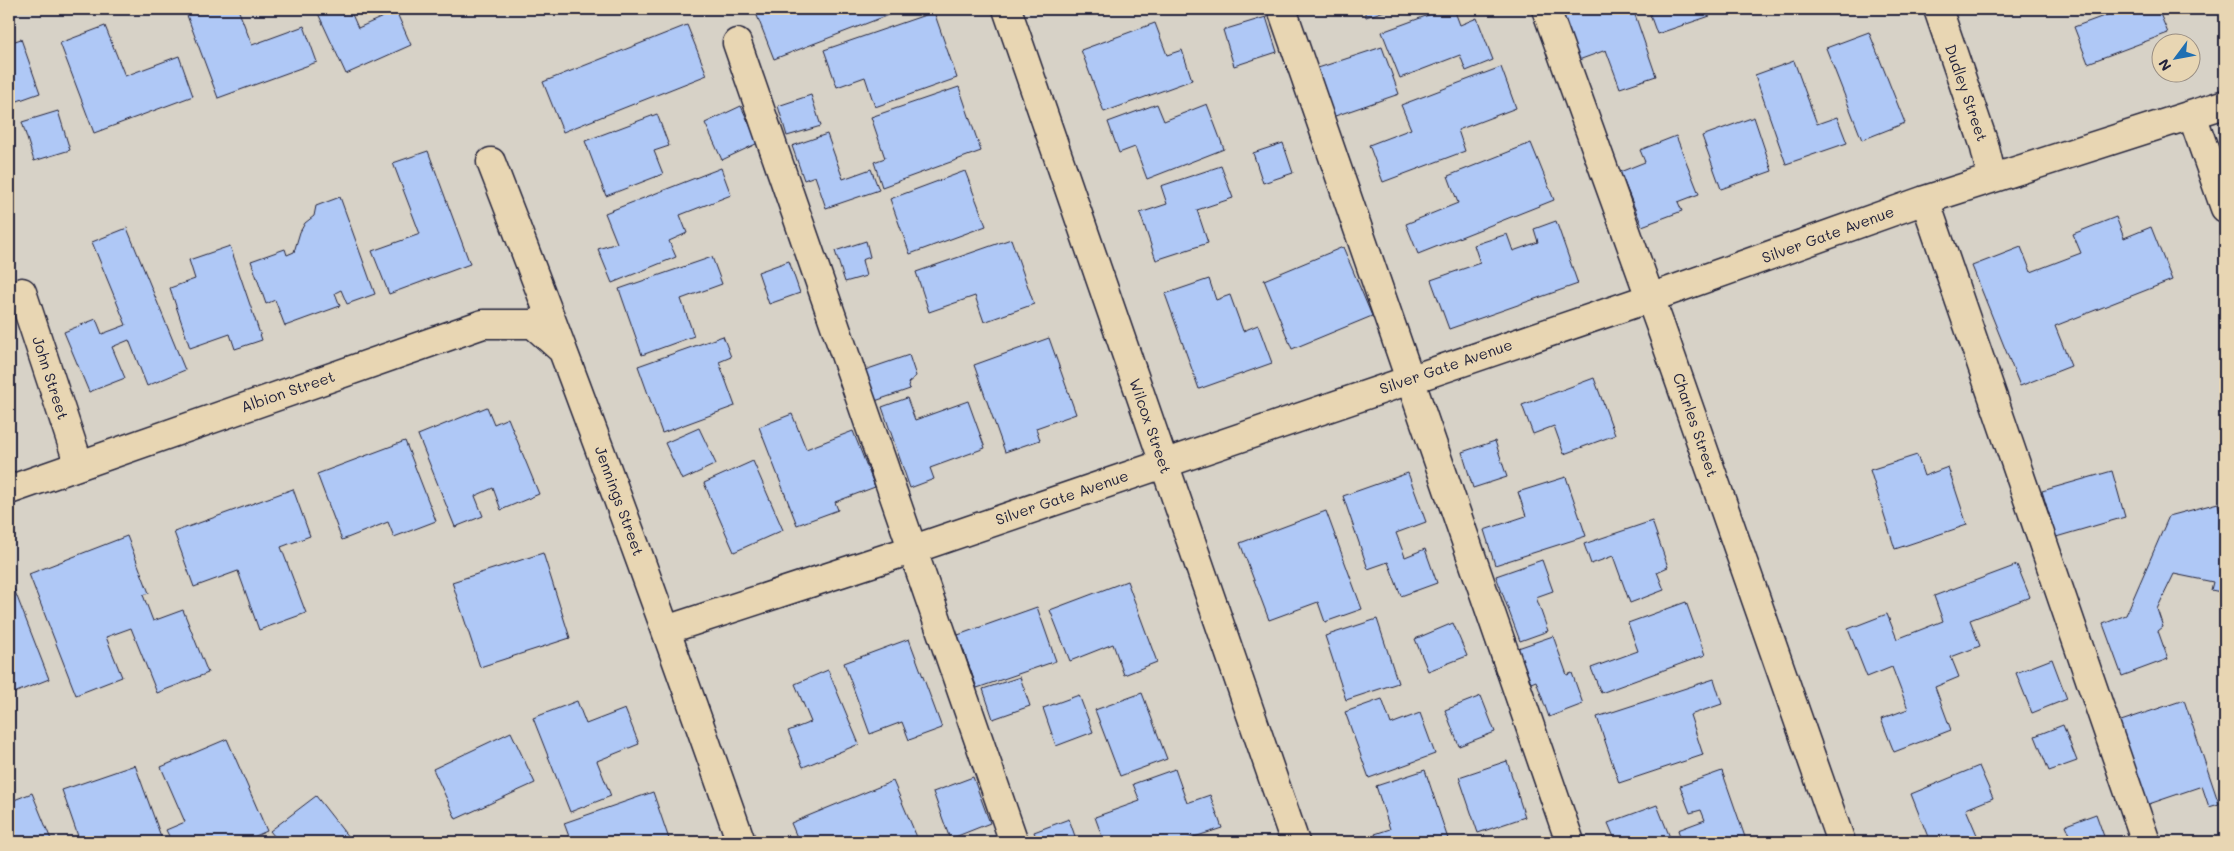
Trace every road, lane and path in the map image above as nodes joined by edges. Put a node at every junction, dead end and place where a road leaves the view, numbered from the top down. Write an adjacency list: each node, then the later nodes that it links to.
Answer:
1 (1006, 9): 16 (street, Wilcox Street)
2 (1282, 9): 15 (street)
3 (1546, 9): 13 (street, Charles Street)
4 (1938, 9): 9 (street, Dudley Street)
5 (737, 43): 19 (street)
6 (2225, 104): 7 (street, Silver Gate Avenue)
7 (2192, 115): 9 (street, Silver Gate Avenue); 11 (street)
8 (491, 162): 14 (street, Jennings Street)
9 (1992, 178): 10 (street, Silver Gate Avenue)
10 (1925, 200): 13 (street, Silver Gate Avenue); 26 (street)
11 (2225, 208)
12 (22, 292): 17 (street, John Street)
13 (1650, 298): 15 (street, Silver Gate Avenue); 25 (street, Charles Street)
14 (564, 351): 17 (street, Albion Street); 20 (street, Jennings Street)
15 (1410, 379): 16 (street, Silver Gate Avenue); 24 (street)
16 (1162, 463): 19 (street, Silver Gate Avenue); 23 (street, Wilcox Street)
17 (79, 465): 18 (street, Albion Street)
18 (9, 490)
19 (912, 550): 20 (street, Silver Gate Avenue); 22 (street)
20 (666, 630): 21 (street, Jennings Street)
21 (741, 842)
22 (1014, 842)
23 (1295, 842)
24 (1570, 842)
25 (1841, 842)
26 (2146, 842)

